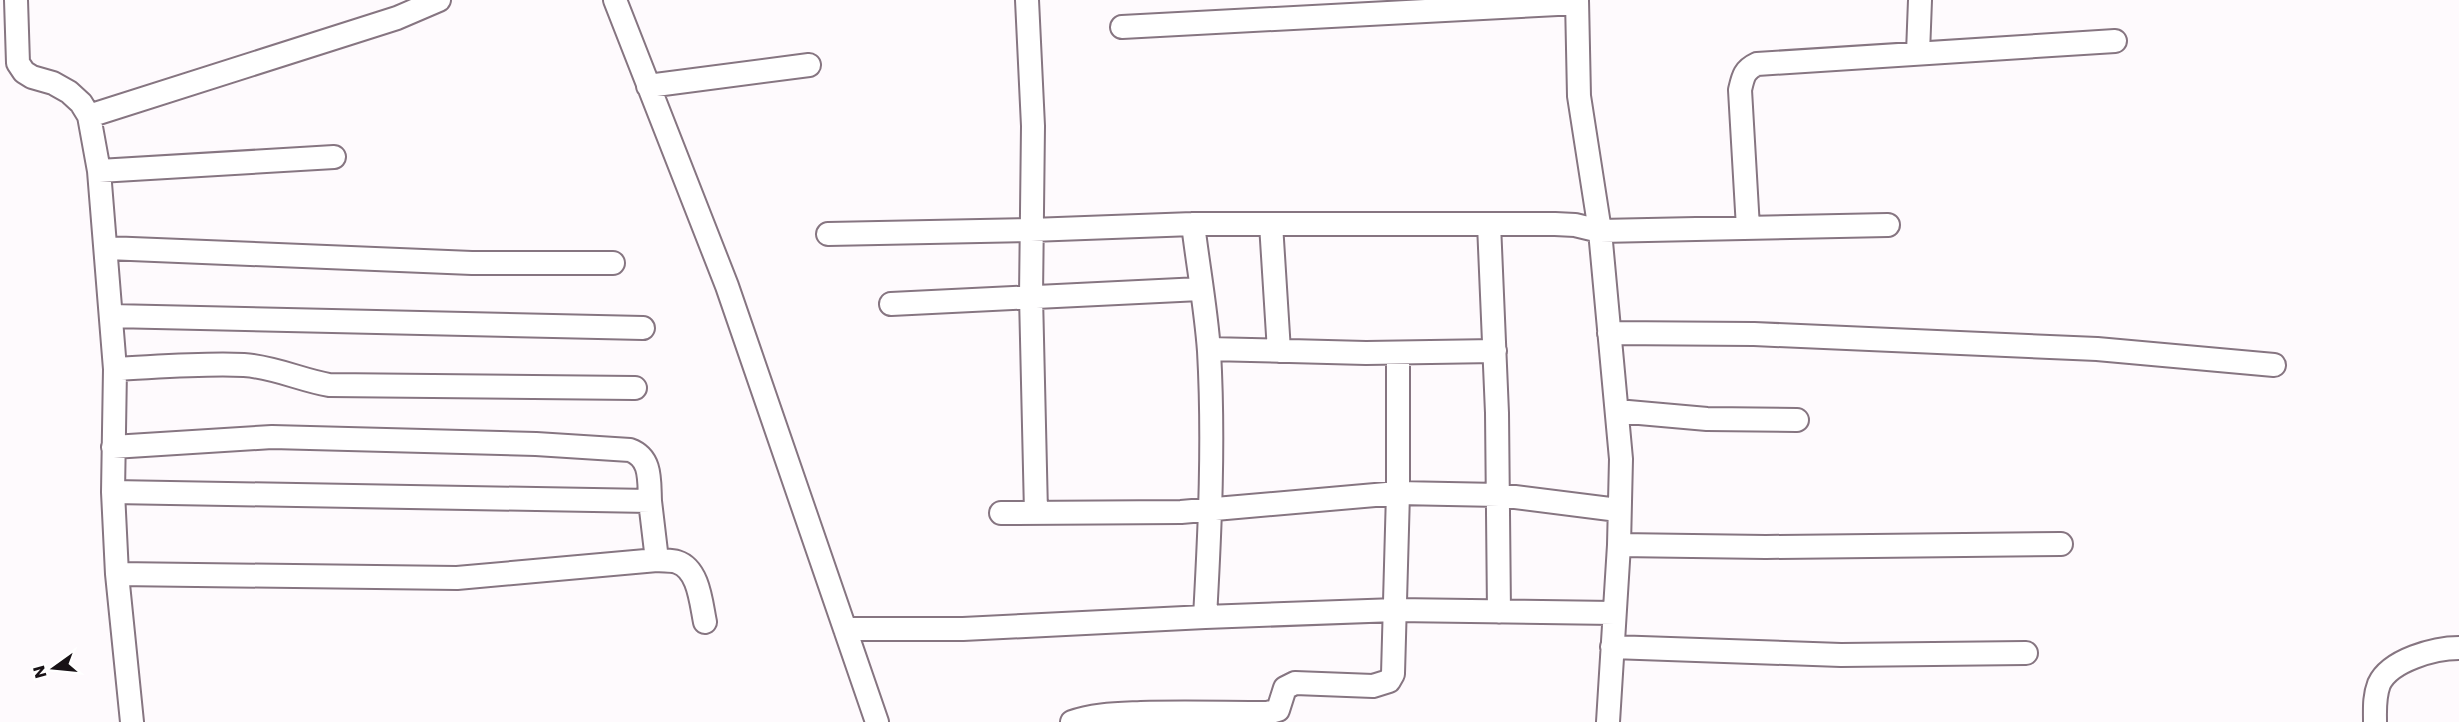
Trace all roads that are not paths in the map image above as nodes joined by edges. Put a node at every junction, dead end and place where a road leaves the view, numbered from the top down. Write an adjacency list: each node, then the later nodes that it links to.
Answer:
1 (16, 0): 12 (street)
2 (439, 0): 12 (street)
3 (615, 0): 11 (street)
4 (1027, 0): 20 (street)
5 (1920, 0): 9 (street)
6 (1577, 1): 7 (street); 21 (street)
7 (1122, 27)
8 (2115, 41): 9 (street)
9 (1918, 53): 19 (street)
10 (809, 65): 11 (street)
11 (648, 86): 58 (street)
12 (89, 116): 14 (street)
13 (334, 157): 14 (street)
14 (99, 171): 23 (street)
15 (1193, 224): 16 (street); 20 (street); 25 (street)
16 (1271, 224): 17 (street); 32 (street)
17 (1489, 224): 21 (street); 33 (street)
18 (1888, 225): 19 (street)
19 (1748, 228): 21 (street)
20 (1031, 230): 22 (street); 26 (street)
21 (1600, 231): 30 (street)
22 (828, 234)
23 (107, 248): 24 (street); 28 (street)
24 (613, 263)
25 (1200, 289): 26 (street); 31 (street)
26 (1031, 296): 27 (street); 47 (street)
27 (891, 304)
28 (111, 316): 29 (street); 36 (street)
29 (643, 328)
30 (1609, 333): 35 (street); 38 (street)
31 (1209, 349): 32 (street); 45 (street)
32 (1279, 351): 34 (street)
33 (1495, 351): 34 (street); 43 (street)
34 (1398, 352): 42 (street)
35 (2274, 365)
36 (115, 369): 37 (street); 40 (street)
37 (635, 388)
38 (1617, 411): 39 (street); 46 (street)
39 (1797, 420)
40 (113, 447): 41 (street); 44 (street)
41 (112, 492): 44 (street); 52 (street)
42 (1398, 493): 43 (street); 45 (street); 53 (street)
43 (1499, 495): 46 (street); 54 (street)
44 (650, 501): 51 (street)
45 (1212, 510): 47 (street); 56 (street)
46 (1618, 510): 50 (street)
47 (1036, 512): 48 (street)
48 (1001, 513)
49 (2061, 544): 50 (street)
50 (1619, 545): 55 (street)
51 (657, 560): 52 (street); 57 (street)
52 (117, 574): 63 (street)
53 (1396, 610): 54 (street); 56 (street); 62 (street)
54 (1499, 612): 55 (street)
55 (1614, 613): 59 (street)
56 (1205, 616): 58 (street)
57 (705, 622)
58 (846, 628): 64 (street)
59 (1612, 647): 61 (street); 66 (street)
60 (2459, 648): 67 (street)
61 (2026, 653)
62 (1123, 718): 65 (street)
63 (132, 722)
64 (878, 722)
65 (1072, 722)
66 (1608, 722)
67 (2375, 722)

